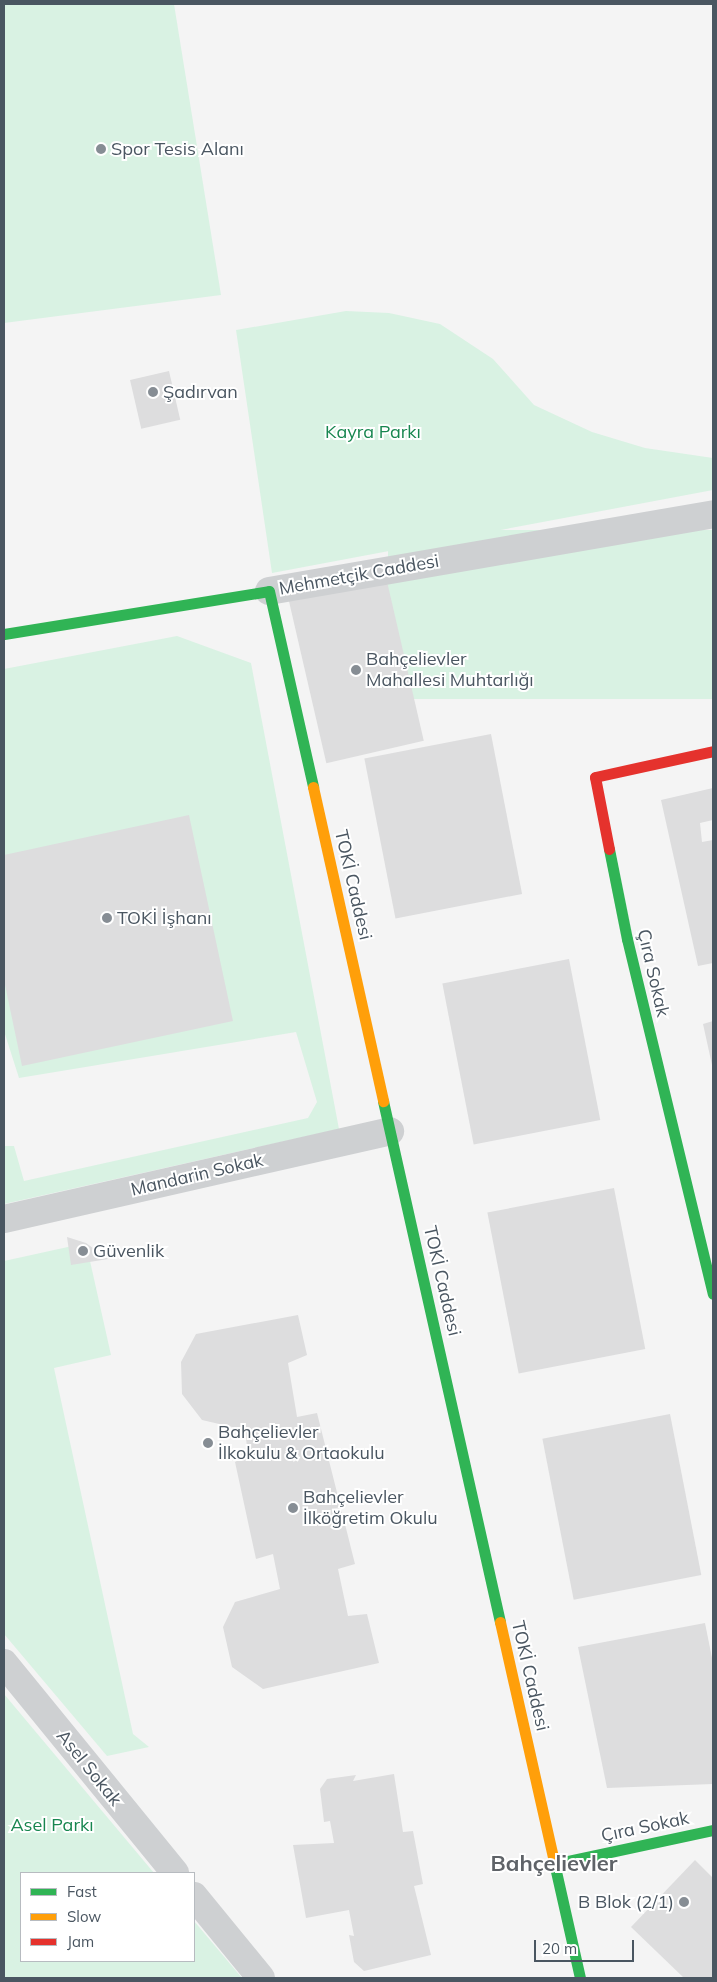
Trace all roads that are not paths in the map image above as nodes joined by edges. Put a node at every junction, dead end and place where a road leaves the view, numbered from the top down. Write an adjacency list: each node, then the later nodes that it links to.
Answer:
1 (713, 514): 2 (street, Mehmetçik Caddesi)
2 (270, 590): 3 (main road, Mehmetçik Caddesi); 5 (main road, TOKİ Caddesi)
3 (4, 634)
4 (713, 751): 7 (main road, Çıra Sokak)
5 (390, 1131): 6 (street, Mandarin Sokak); 10 (main road, TOKİ Caddesi)
6 (4, 1219)
7 (713, 1294)
8 (4, 1663): 11 (street, Asel Sokak)
9 (713, 1830): 10 (main road, Çıra Sokak)
10 (554, 1864): 14 (main road, TOKİ Caddesi)
11 (174, 1872)
12 (195, 1897): 13 (street)
13 (261, 1978)
14 (580, 1978)

